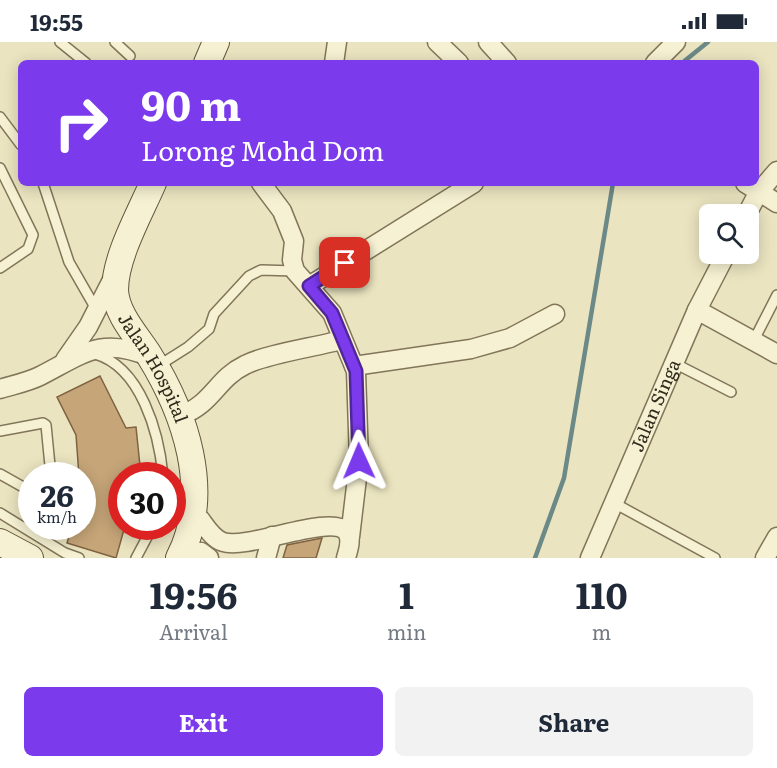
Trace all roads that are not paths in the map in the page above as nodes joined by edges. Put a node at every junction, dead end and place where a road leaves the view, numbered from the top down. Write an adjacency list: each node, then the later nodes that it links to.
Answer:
1 (60, 42): 9 (lane)
2 (115, 42): 8 (lane)
3 (216, 42): 10 (street)
4 (337, 42): 11 (street)
5 (437, 42): 12 (street)
6 (488, 42): 13 (street)
7 (676, 42): 14 (street)
8 (130, 56)
9 (82, 60)
10 (208, 60)
11 (334, 60)
12 (456, 60)
13 (504, 60)
14 (658, 60)
15 (0, 117): 16 (lane)
16 (18, 141)
17 (0, 168): 29 (lane)
18 (777, 171): 19 (street)
19 (759, 183)
20 (44, 186): 34 (lane)
21 (152, 186): 27 (street, Jalan Hospital)
22 (263, 186): 30 (street)
23 (469, 186): 31 (street)
24 (752, 188): 25 (street); 26 (street)
25 (777, 203)
26 (749, 204)
27 (124, 250): 34 (street); 41 (street, Jalan Hospital)
28 (721, 264): 33 (street, Jalan Singa)
29 (0, 268)
30 (295, 271): 31 (street); 41 (lane)
31 (309, 286): 36 (street)
32 (777, 295): 37 (lane)
33 (697, 310): 37 (street); 42 (street, Jalan Singa)
34 (97, 312): 40 (street)
35 (555, 314): 43 (street)
36 (341, 340): 43 (street); 46 (street)
37 (753, 342): 39 (street)
38 (87, 351): 40 (street); 41 (street); 49 (lane)
39 (777, 354)
40 (64, 361): 44 (street)
41 (153, 362): 46 (street, Jalan Hospital)
42 (674, 363): 45 (lane); 52 (street, Jalan Singa)
43 (354, 366): 56 (street)
44 (0, 389)
45 (731, 392)
46 (180, 416): 54 (street, Jalan Hospital)
47 (0, 431): 48 (lane)
48 (50, 462)
49 (162, 462)
50 (0, 474): 51 (lane)
51 (18, 484)
52 (614, 503): 71 (street, Jalan Singa); 72 (lane)
53 (0, 513): 62 (lane)
54 (195, 524): 60 (street); 64 (street); 65 (street, Jalan Hospital); 66 (street)
55 (272, 536): 56 (street); 60 (street); 69 (street)
56 (350, 537): 70 (street)
57 (777, 537): 73 (street)
58 (146, 540): 63 (lane)
59 (0, 542): 61 (street)
60 (236, 543): 68 (street)
61 (30, 558)
62 (79, 558)
63 (136, 558)
64 (164, 558)
65 (179, 558)
66 (192, 558): 67 (street)
67 (209, 558)
68 (215, 558)
69 (266, 558)
70 (346, 558)
71 (590, 558)
72 (716, 558)
73 (765, 558)

